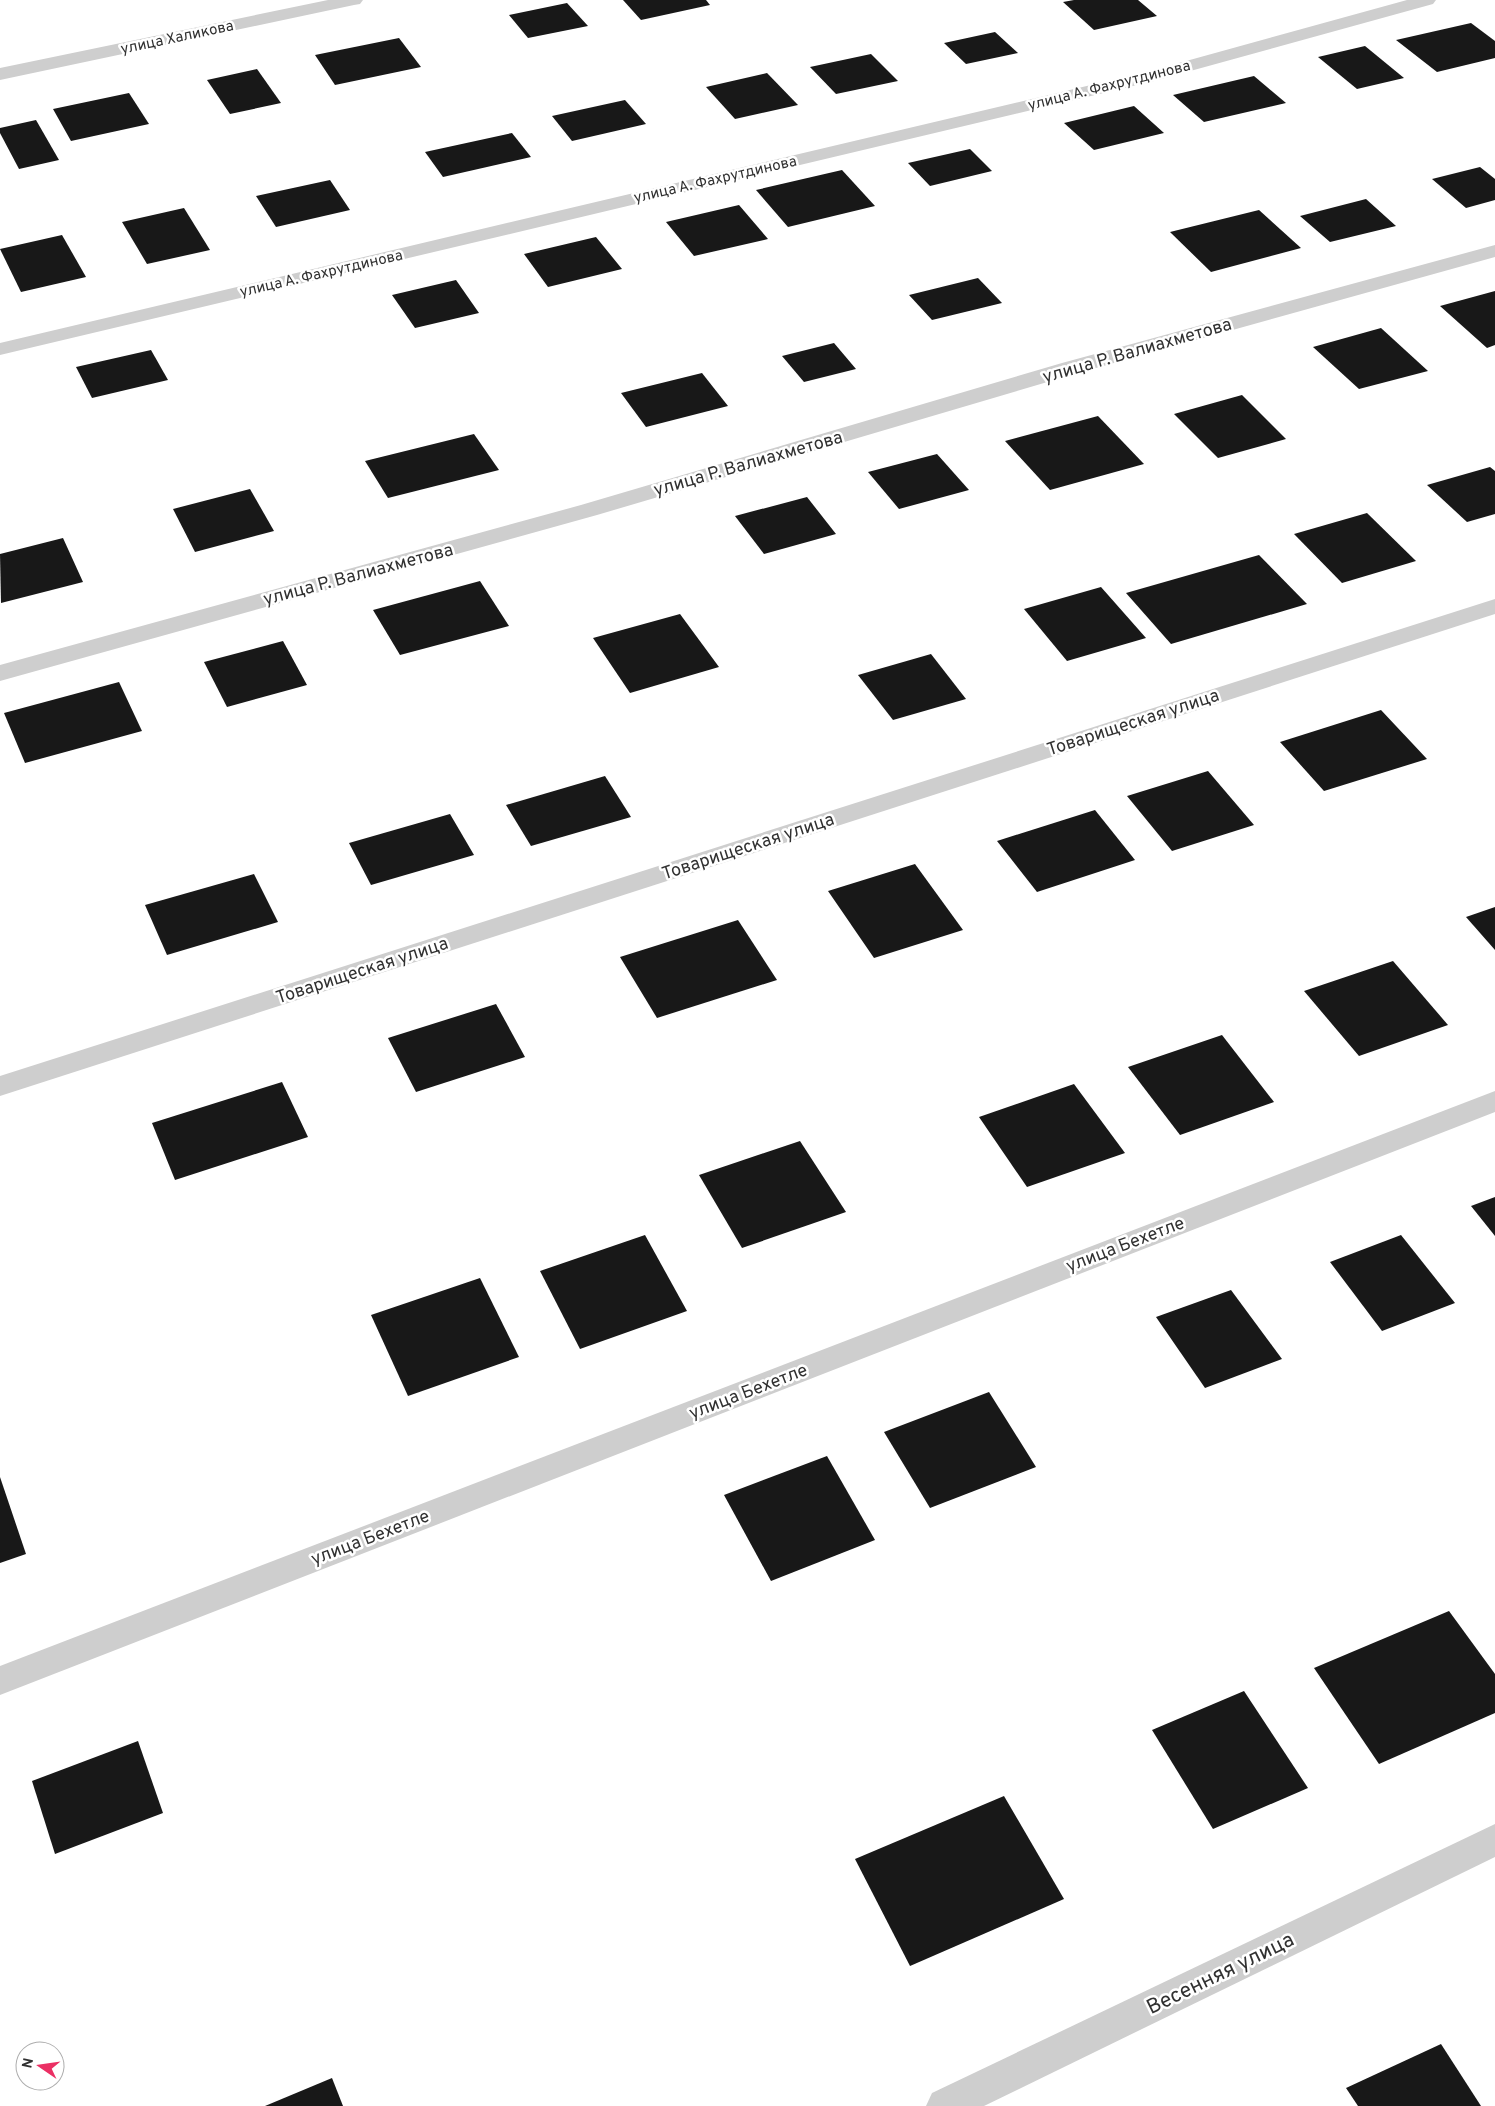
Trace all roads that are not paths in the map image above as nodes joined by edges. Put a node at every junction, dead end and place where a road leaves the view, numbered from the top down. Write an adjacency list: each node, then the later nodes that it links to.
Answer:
1 (354, 0): 3 (street, улица Халикова)
2 (1427, 0): 5 (street, улица А. Фахрутдинова)
3 (0, 74)
4 (1495, 251): 7 (street, улица Р. Валиахметова)
5 (0, 349)
6 (1495, 606): 8 (street, Товарищеская улица)
7 (0, 672)
8 (0, 1086)
9 (1495, 1101): 10 (street, улица Бехетле)
10 (0, 1681)
11 (1495, 1840): 12 (street, Весенняя улица)
12 (945, 2106)

